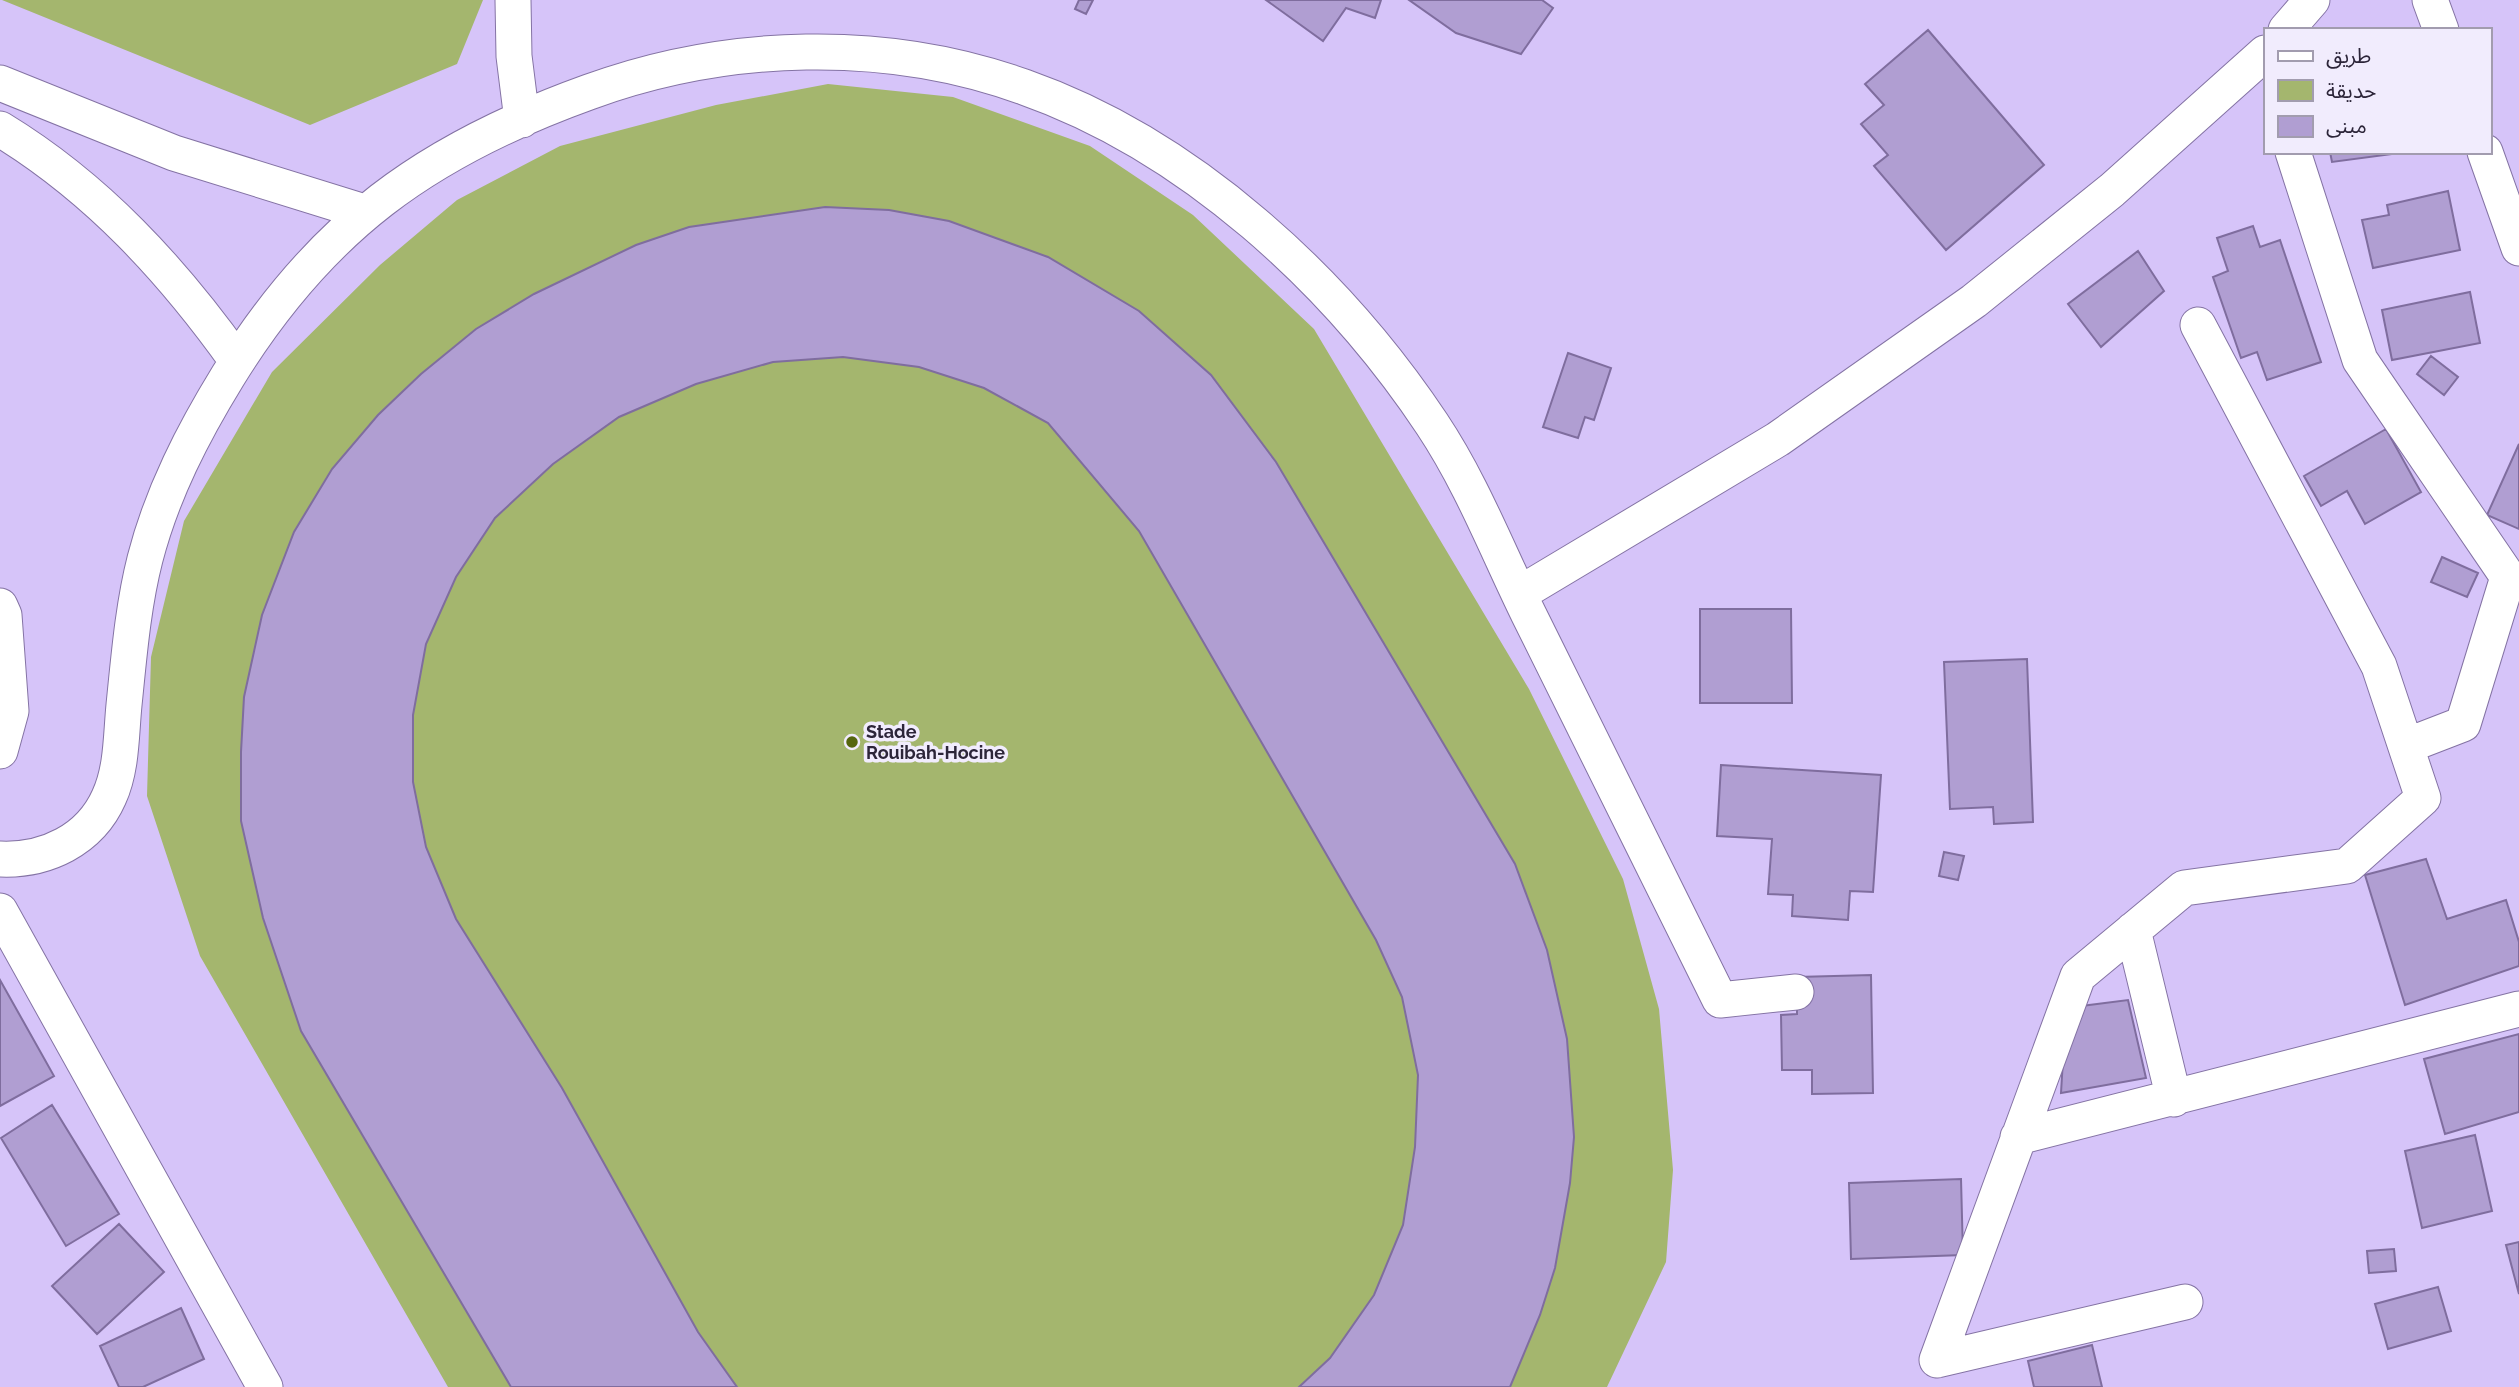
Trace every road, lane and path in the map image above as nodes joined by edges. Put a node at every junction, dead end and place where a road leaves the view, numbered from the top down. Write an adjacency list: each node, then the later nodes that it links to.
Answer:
1 (513, 0): 8 (street)
2 (2312, 0): 4 (street)
3 (2430, 0): 5 (street)
4 (2288, 28)
5 (2440, 28)
6 (2264, 58): 17 (street)
7 (0, 83): 12 (street)
8 (522, 120): 12 (street); 17 (street)
9 (0, 129): 15 (street)
10 (2294, 154): 16 (street)
11 (2486, 154): 13 (street)
12 (364, 212): 15 (street)
13 (2519, 248)
14 (2197, 325): 19 (street)
15 (237, 361): 21 (street)
16 (2514, 580): 19 (street)
17 (1519, 594): 24 (street)
18 (0, 607): 20 (street)
19 (2406, 746): 23 (street)
20 (0, 751)
21 (0, 859)
22 (0, 911): 29 (street)
23 (2133, 930): 26 (street); 27 (street)
24 (1796, 992)
25 (2519, 1009): 26 (street)
26 (2174, 1099): 27 (street)
27 (2018, 1136): 28 (street)
28 (2185, 1302)
29 (265, 1387)

